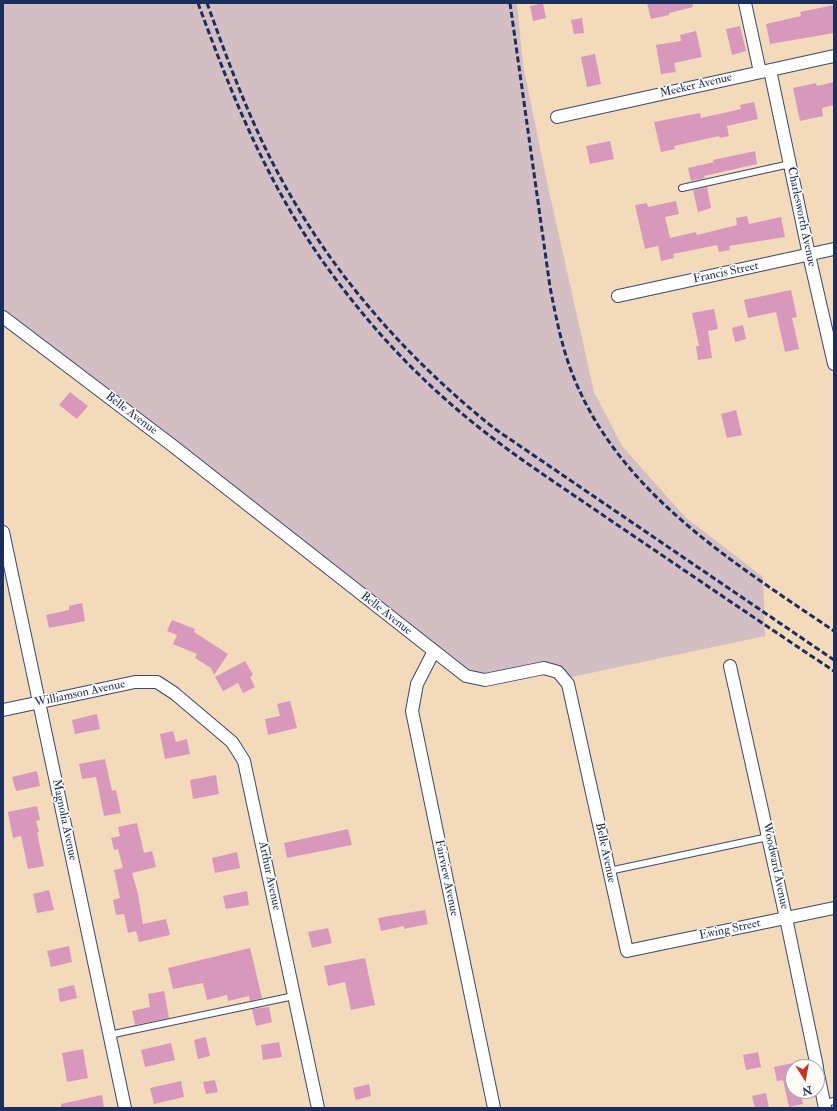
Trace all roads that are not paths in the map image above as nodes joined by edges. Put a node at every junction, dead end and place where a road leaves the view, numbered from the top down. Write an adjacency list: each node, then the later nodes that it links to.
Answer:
1 (745, 3): 3 (street, Charlesworth Avenue)
2 (834, 56): 3 (street, Meeker Avenue)
3 (765, 71): 4 (street, Meeker Avenue); 5 (street, Charlesworth Avenue)
4 (557, 117)
5 (790, 164): 6 (lane); 8 (street, Charlesworth Avenue)
6 (682, 188)
7 (834, 249): 8 (street, Francis Street)
8 (809, 255): 9 (street, Francis Street); 11 (street, Charlesworth Avenue)
9 (618, 296)
10 (3, 317): 13 (street, Belle Avenue)
11 (834, 364)
12 (3, 532): 16 (street, Magnolia Avenue)
13 (434, 651): 19 (street, Belle Avenue); 30 (street, Fairview Avenue)
14 (730, 666): 18 (street, Woodward Avenue)
15 (158, 682): 16 (street, Williamson Avenue); 23 (street, Arthur Avenue)
16 (40, 702): 17 (street, Williamson Avenue); 24 (street, Magnolia Avenue)
17 (3, 710)
18 (768, 837): 19 (lane); 21 (street, Woodward Avenue)
19 (609, 871): 22 (street, Belle Avenue)
20 (834, 908): 21 (street, Ewing Street)
21 (786, 918): 22 (street, Ewing Street); 25 (street, Woodward Avenue)
22 (627, 952)
23 (294, 996): 24 (lane); 29 (street, Arthur Avenue)
24 (109, 1035): 28 (street, Magnolia Avenue)
25 (815, 1059)
26 (825, 1094): 27 (street, Woodward Avenue)
27 (828, 1104)
28 (125, 1108)
29 (318, 1108)
30 (494, 1108)

